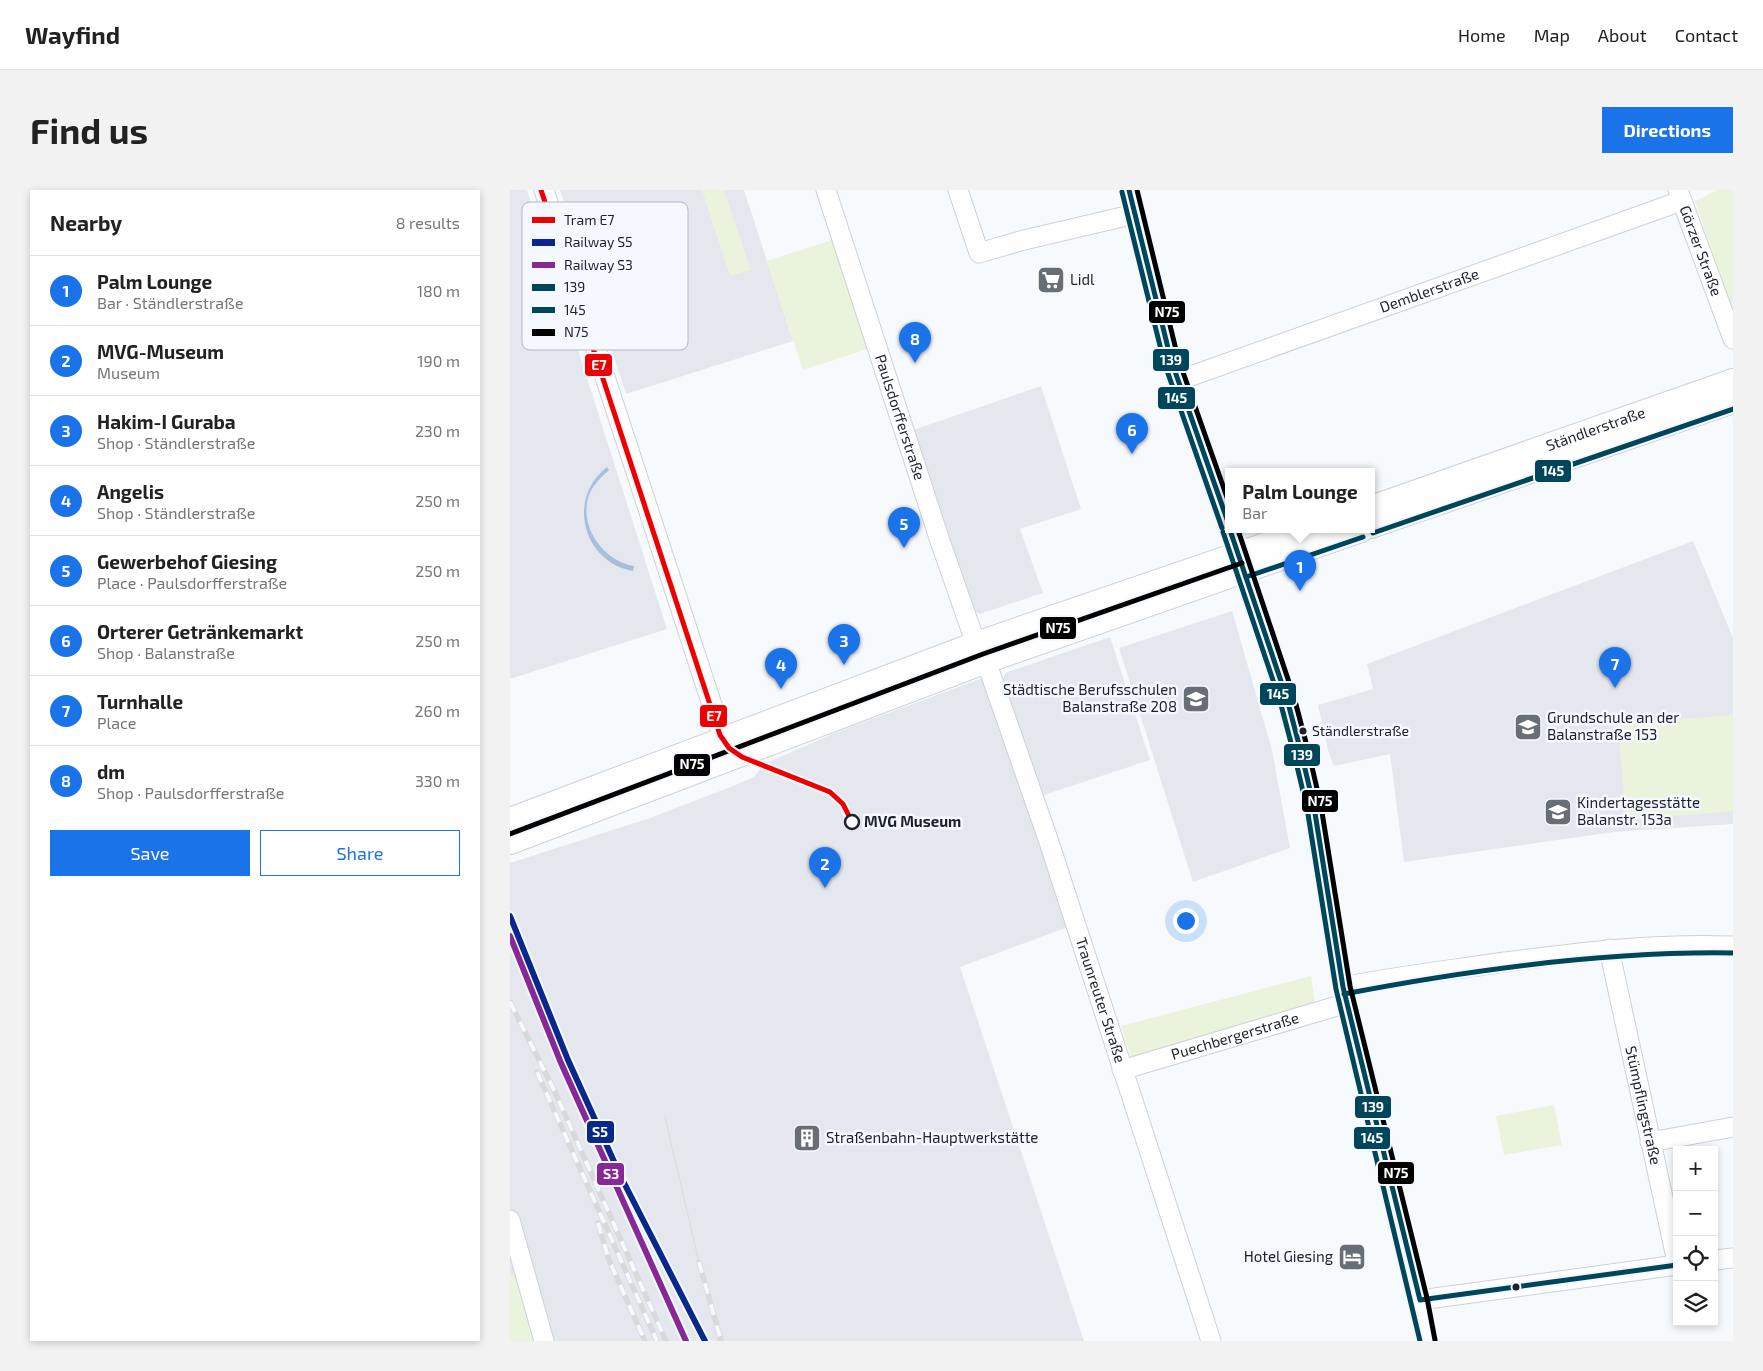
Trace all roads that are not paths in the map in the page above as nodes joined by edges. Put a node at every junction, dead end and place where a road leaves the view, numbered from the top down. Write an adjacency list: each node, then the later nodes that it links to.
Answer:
1 (544, 190): 6 (street)
2 (826, 190): 20 (street, Paulsdorfferstraße)
3 (958, 190): 7 (street)
4 (1129, 190): 7 (street)
5 (1680, 196): 8 (street, Görzer Straße); 10 (street, Demblerstraße)
6 (548, 202)
7 (1134, 214): 10 (street)
8 (1733, 339)
9 (596, 350): 21 (street)
10 (1177, 381): 14 (street)
11 (1733, 381): 13 (main road, Ständlerstraße)
12 (1733, 401): 15 (main road, Ständlerstraße)
13 (1375, 507)
14 (1225, 517)
15 (1375, 525)
16 (1231, 533): 19 (street)
17 (1303, 533): 19 (main road)
18 (1350, 533): 19 (main road)
19 (1241, 562): 20 (main road); 26 (street)
20 (981, 652): 21 (main road); 27 (street, Traunreuter Straße)
21 (733, 746): 22 (main road); 23 (main road)
22 (510, 820)
23 (510, 842)
24 (1733, 946): 25 (street, Puechbergerstraße)
25 (1609, 949): 26 (street, Puechbergerstraße); 29 (street, Stümpflingstraße)
26 (1345, 995): 27 (street, Puechbergerstraße); 35 (street)
27 (1122, 1070): 37 (street, Traunreuter Straße)
28 (1733, 1127): 29 (street)
29 (1650, 1142): 31 (street, Stümpflingstraße)
30 (510, 1220): 36 (street)
31 (1673, 1246)
32 (1733, 1258): 33 (street)
33 (1718, 1260)
34 (1673, 1265): 35 (street)
35 (1420, 1300): 38 (street)
36 (544, 1341)
37 (1211, 1341)
38 (1428, 1341)

